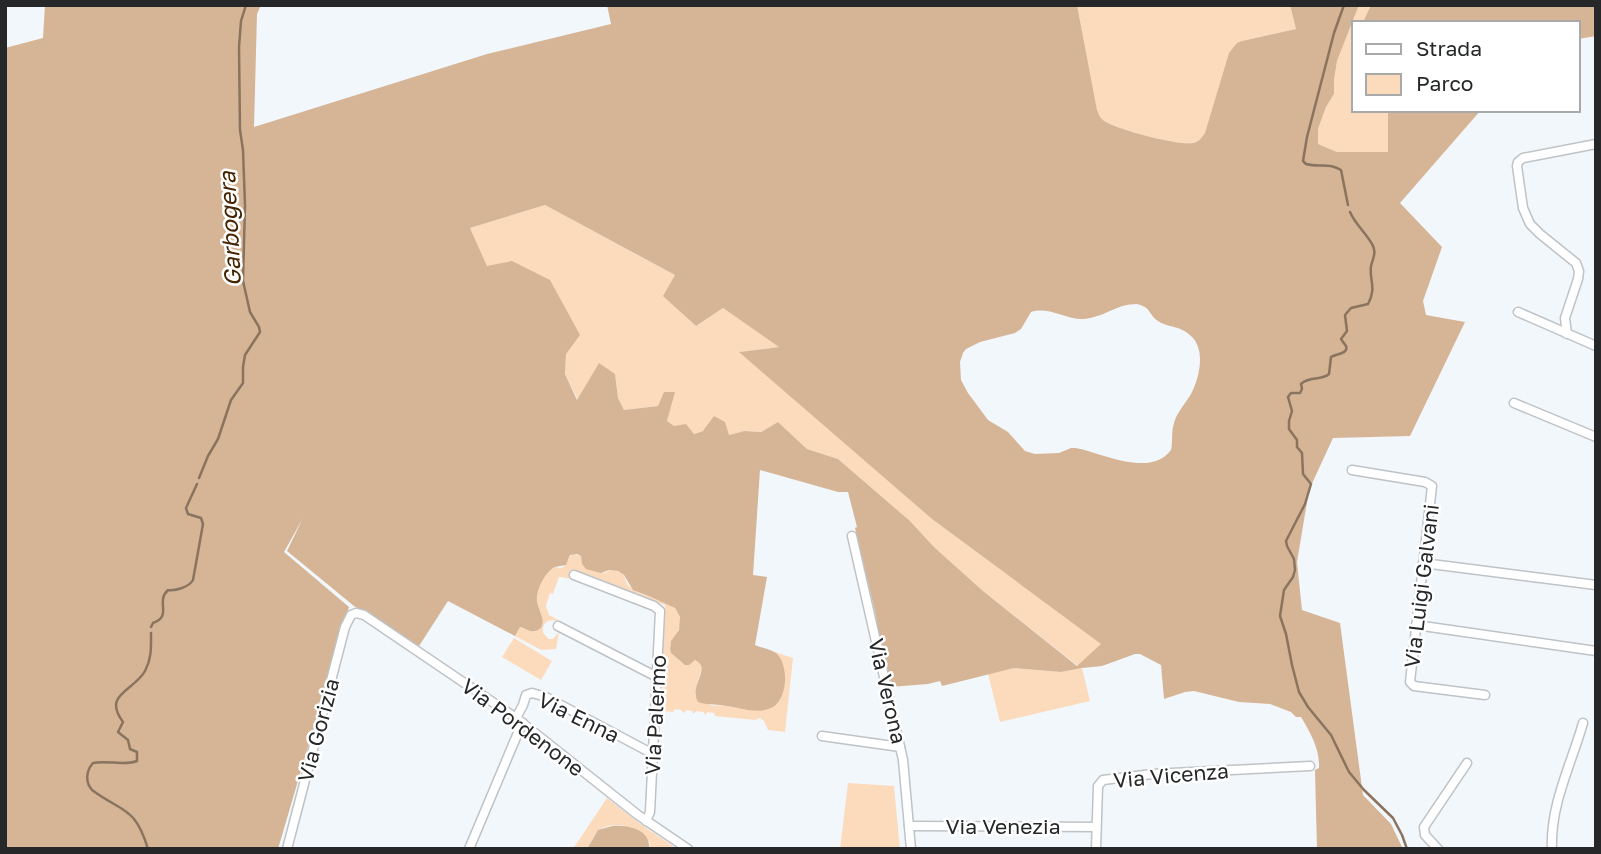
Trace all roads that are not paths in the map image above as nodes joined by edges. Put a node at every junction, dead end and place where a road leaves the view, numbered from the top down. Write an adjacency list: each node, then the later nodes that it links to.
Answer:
1 (1596, 144): 3 (street)
2 (1518, 312): 3 (street)
3 (1567, 334): 4 (street)
4 (1596, 346)
5 (1514, 403): 6 (street)
6 (1596, 437)
7 (1352, 470): 9 (street, Via Luigi Galvani)
8 (852, 536): 21 (street, Via Verona)
9 (1423, 563): 11 (street); 13 (street, Via Luigi Galvani)
10 (574, 575): 16 (street, Via Palermo)
11 (1596, 585)
12 (354, 613): 18 (street, Via Pordenone); 28 (street, Via Gorizia)
13 (1416, 625): 15 (street); 17 (street, Via Luigi Galvani)
14 (558, 626): 16 (street)
15 (1596, 651)
16 (657, 677): 22 (street, Via Palermo)
17 (1485, 695)
18 (520, 720): 22 (street, Via Enna); 25 (street, Via Pordenone); 29 (street)
19 (1583, 723): 34 (street)
20 (822, 736): 21 (street)
21 (900, 747): 26 (street, Via Verona)
22 (653, 754): 25 (street, Via Palermo)
23 (1467, 763): 33 (street)
24 (1310, 765): 27 (street, Via Vicenza)
25 (646, 821): 30 (street, Via Pordenone)
26 (909, 826): 27 (street, Via Venezia); 31 (street, Via Verona)
27 (1096, 827): 32 (street, Via Vicenza)
28 (287, 849)
29 (469, 849)
30 (688, 849)
31 (911, 849)
32 (1096, 849)
33 (1438, 849)
34 (1552, 849)

